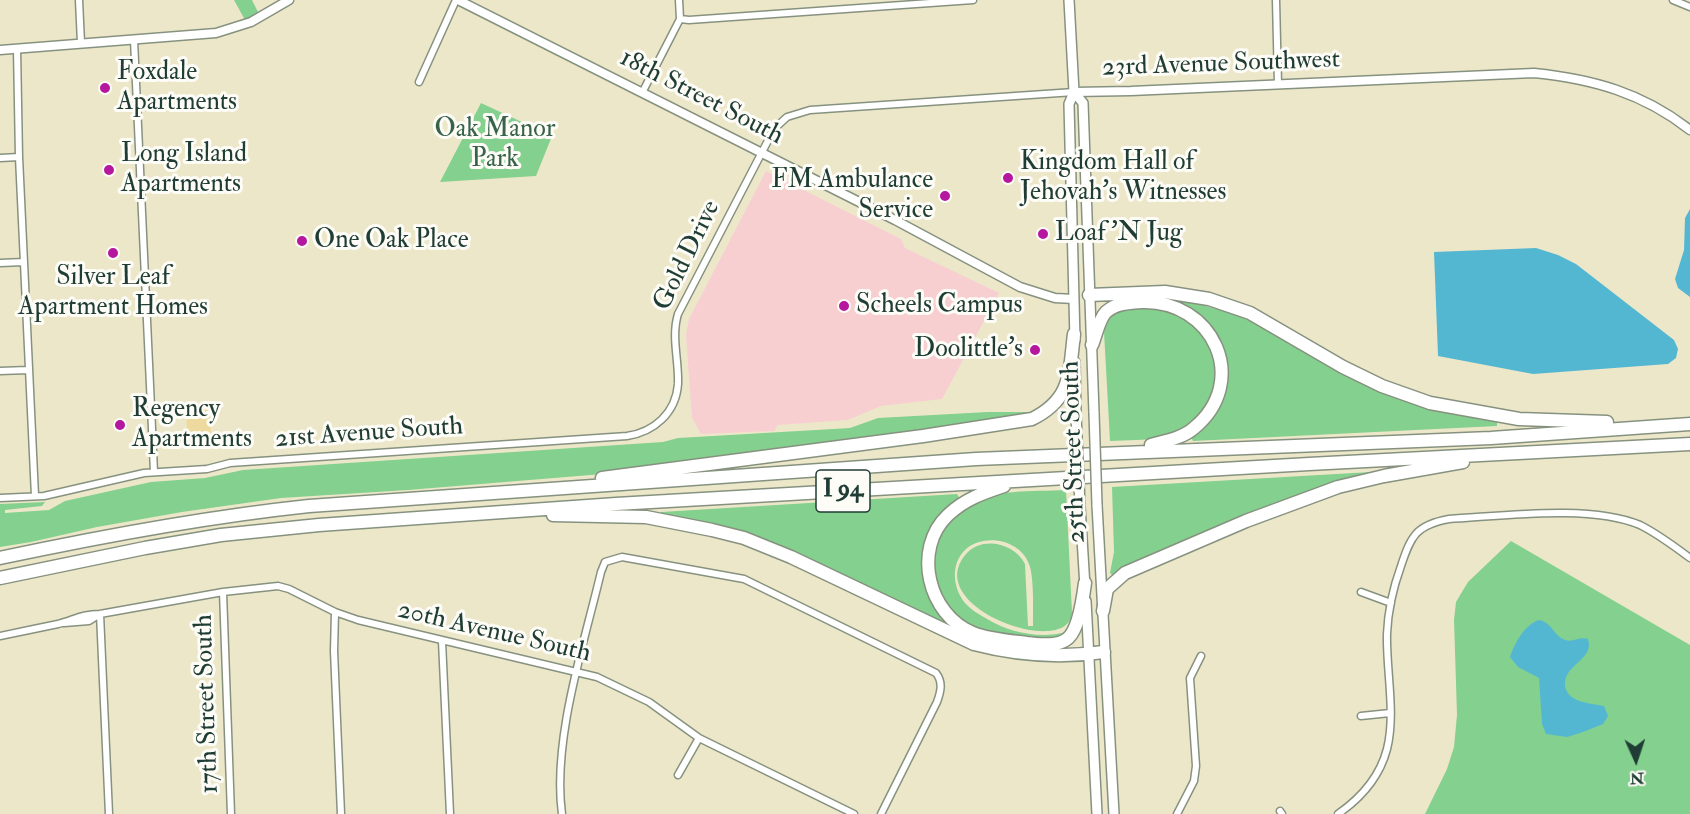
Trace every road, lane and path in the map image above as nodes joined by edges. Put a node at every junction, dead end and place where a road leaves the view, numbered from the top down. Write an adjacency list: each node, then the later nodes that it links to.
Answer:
1 (79, 0): 12 (street)
2 (289, 0): 11 (street)
3 (457, 0): 15 (street); 18 (street, 18th Street South)
4 (679, 0): 10 (street)
5 (973, 0): 10 (street)
6 (1069, 0): 17 (main road, 25th Street South)
7 (1276, 0): 16 (street)
8 (1673, 0): 9 (street)
9 (1690, 8)
10 (680, 19): 18 (street)
11 (134, 40): 12 (street); 36 (street)
12 (81, 43): 13 (street)
13 (16, 49): 14 (street); 21 (street)
14 (0, 50)
15 (419, 82)
16 (1278, 84): 17 (street, 23rd Avenue Southwest); 19 (street, 23rd Avenue Southwest)
17 (1074, 92): 20 (street, 23rd Avenue Southwest); 25 (main road, 25th Street South); 26 (main road, 25th Street South)
18 (642, 93): 20 (street, 18th Street South)
19 (1690, 130)
20 (761, 153): 26 (street, 18th Street South); 31 (street, Gold Drive)
21 (19, 157): 22 (street); 23 (street)
22 (0, 158)
23 (24, 262): 24 (street); 29 (street)
24 (0, 263)
25 (1089, 295): 26 (main road, 18th Street South); 28 (main road, 25th Street South); 32 (highway)
26 (1074, 299): 27 (main road, 25th Street South)
27 (1074, 334): 38 (highway); 45 (main road, 25th Street South, bridge)
28 (1092, 345): 34 (highway); 49 (main road, 25th Street South, bridge)
29 (28, 370): 30 (street); 39 (street)
30 (0, 371)
31 (666, 416): 36 (street, 21st Avenue South)
32 (1684, 424): 34 (highway, I 94)
33 (1690, 444): 35 (highway, I 94)
34 (1118, 452): 38 (highway, I 94)
35 (1504, 453): 37 (highway, I 94); 49 (highway)
36 (154, 472): 39 (street, 21st Avenue South)
37 (1018, 481): 41 (highway, I 94); 45 (highway)
38 (501, 492): 42 (highway, I 94)
39 (35, 496): 40 (street, 21st Avenue South)
40 (0, 498)
41 (473, 514): 44 (highway, I 94); 55 (highway)
42 (0, 558)
43 (1690, 558): 48 (street)
44 (0, 578)
45 (1085, 583): 55 (main road, 25th Street South)
46 (223, 592): 50 (street, 20th Avenue South); 51 (street, 20th Avenue South); 63 (street, 17th Street South)
47 (1361, 592): 48 (street)
48 (1391, 603): 58 (street)
49 (1103, 611): 54 (main road, 25th Street South)
50 (335, 612): 53 (street, 20th Avenue South); 64 (street)
51 (100, 614): 52 (street, 20th Avenue South); 62 (street)
52 (0, 636)
53 (442, 641): 57 (street, 20th Avenue South); 65 (street)
54 (1104, 651): 55 (highway); 70 (main road, 25th Street South)
55 (1088, 654): 69 (main road, 25th Street South)
56 (1201, 656): 71 (street)
57 (577, 672): 60 (street, 20th Avenue South); 66 (street); 68 (street)
58 (1390, 713): 59 (street); 72 (street)
59 (1361, 716)
60 (699, 738): 61 (street); 67 (street, 20th Avenue South)
61 (678, 775)
62 (109, 814)
63 (231, 814)
64 (341, 814)
65 (450, 814)
66 (562, 814)
67 (854, 814)
68 (881, 814)
69 (1097, 814)
70 (1114, 814)
71 (1177, 814)
72 (1338, 814)

